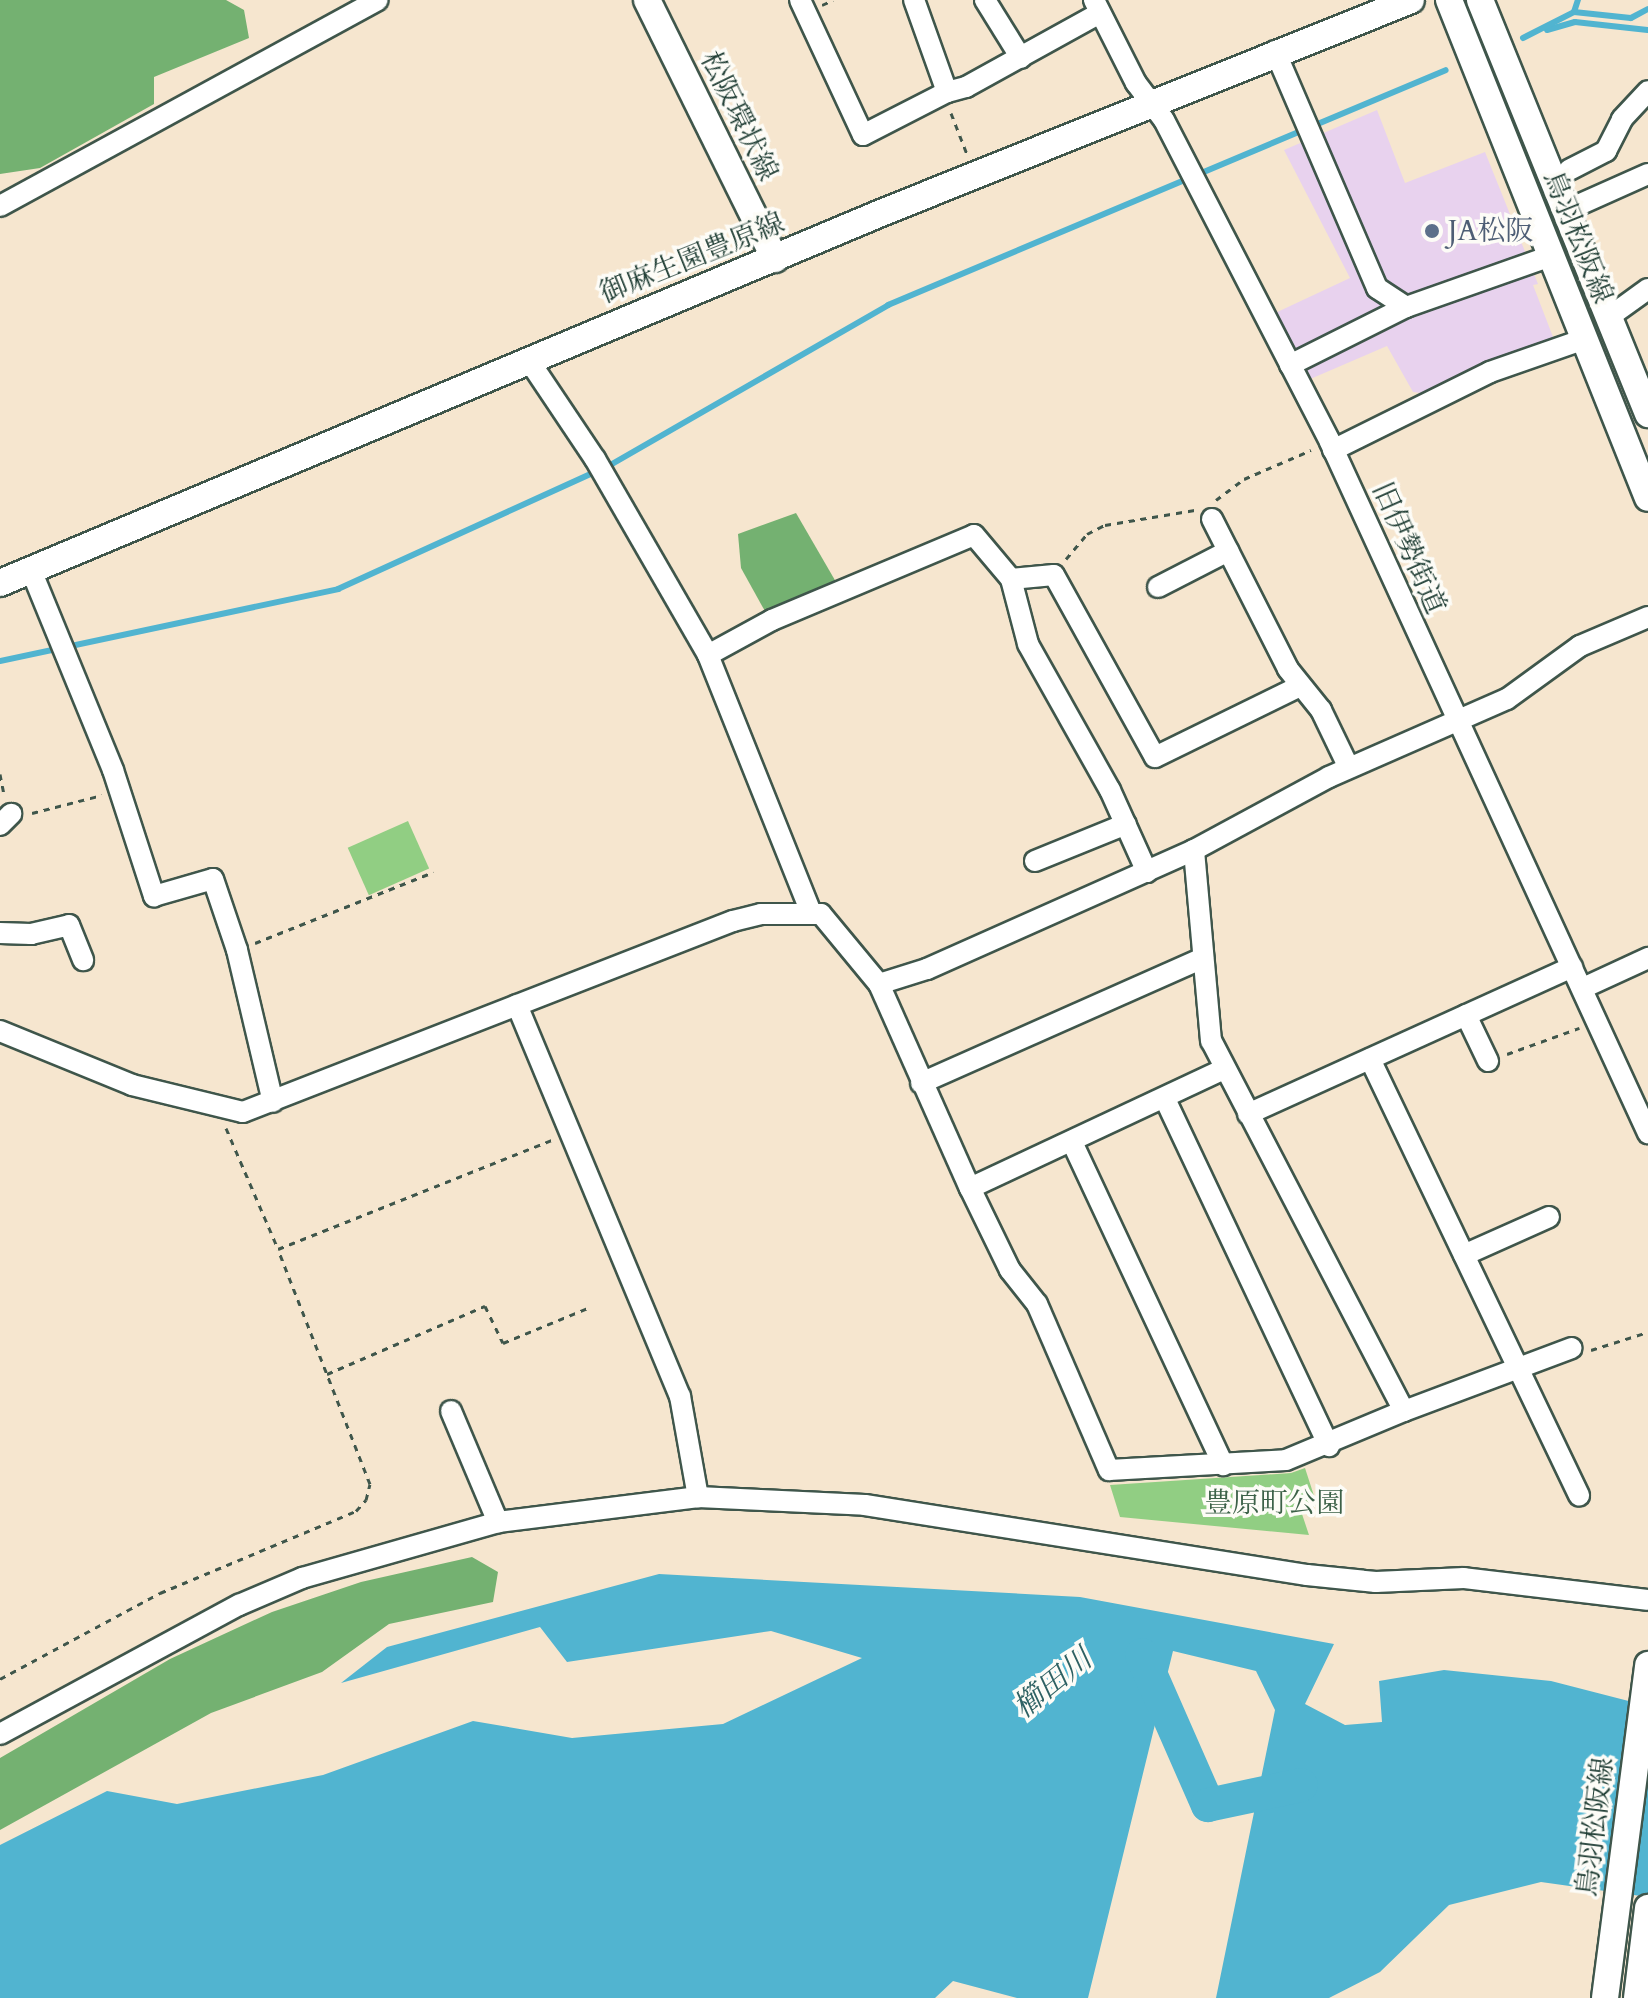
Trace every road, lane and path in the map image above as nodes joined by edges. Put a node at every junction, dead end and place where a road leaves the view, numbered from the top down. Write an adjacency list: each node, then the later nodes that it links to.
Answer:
1 (378, 0): 10 (street)
2 (647, 0): 22 (main road, 松阪環状線)
3 (800, 0): 14 (street)
4 (914, 0): 14 (street)
5 (985, 0): 12 (street)
6 (1411, 0): 11 (main road, 御麻生園豊原線)
7 (1449, 0): 21 (main road, 鳥羽松阪線)
8 (1480, 0): 20 (main road, 鳥羽松阪線)
9 (1097, 6): 12 (street); 15 (street, 旧伊勢街道)
10 (341, 8): 19 (street)
11 (1275, 51): 15 (main road, 御麻生園豊原線); 24 (street)
12 (1021, 58): 14 (street)
13 (1648, 91): 17 (street)
14 (945, 93): 16 (path)
15 (1149, 103): 22 (main road, 御麻生園豊原線); 28 (street, 旧伊勢街道)
16 (970, 162)
17 (1569, 170)
18 (1648, 174): 20 (street)
19 (0, 206)
20 (1565, 211): 25 (main road, 鳥羽松阪線)
21 (1551, 256): 24 (street); 26 (main road, 鳥羽松阪線)
22 (775, 259): 27 (main road, 御麻生園豊原線)
23 (1648, 289): 25 (street)
24 (1406, 307): 28 (street)
25 (1609, 317): 29 (main road, 鳥羽松阪線)
26 (1585, 339): 30 (street); 31 (main road, 鳥羽松阪線)
27 (528, 359): 34 (main road, 御麻生園豊原線); 40 (street)
28 (1290, 365): 30 (street, 旧伊勢街道)
29 (1648, 414)
30 (1331, 446): 35 (path); 42 (street, 旧伊勢街道)
31 (1648, 498)
32 (1212, 519): 33 (street)
33 (1228, 551): 38 (street); 41 (street)
34 (31, 570): 36 (main road, 御麻生園豊原線); 45 (street)
35 (1054, 575): 37 (street); 41 (street)
36 (2, 577)
37 (1011, 579): 40 (street); 47 (street)
38 (1158, 587)
39 (1648, 617): 42 (street)
40 (708, 655): 52 (street)
41 (1298, 687): 43 (street)
42 (1458, 723): 43 (street); 58 (street, 旧伊勢街道)
43 (1349, 768): 48 (street)
44 (0, 774): 46 (path)
45 (118, 784): 46 (path); 54 (street)
46 (6, 820)
47 (1126, 824): 49 (street); 51 (street)
48 (1194, 850): 51 (street); 55 (street)
49 (1035, 861)
50 (433, 872): 54 (path)
51 (1147, 872): 59 (street)
52 (811, 912): 59 (street); 61 (street)
53 (0, 933): 57 (street)
54 (237, 950): 70 (street)
55 (1203, 958): 67 (street); 68 (street)
56 (1648, 958): 60 (street)
57 (83, 960)
58 (1572, 967): 60 (street, 旧伊勢街道); 62 (street)
59 (879, 984): 68 (street)
60 (1583, 988): 63 (street, 旧伊勢街道)
61 (517, 1005): 70 (street); 74 (street)
62 (1466, 1015): 65 (street); 66 (street)
63 (1598, 1022): 66 (path); 73 (street, 旧伊勢街道)
64 (0, 1031): 71 (street)
65 (1370, 1059): 72 (street); 79 (street)
66 (1488, 1061)
67 (1224, 1069): 69 (street); 72 (street)
68 (921, 1083): 76 (street)
69 (1165, 1099): 75 (street); 87 (street)
70 (273, 1102): 71 (street)
71 (219, 1109): 78 (path)
72 (1248, 1114): 86 (street)
73 (1648, 1133)
74 (573, 1140): 78 (path); 90 (street)
75 (1072, 1142): 76 (street); 88 (street)
76 (970, 1188): 88 (street)
77 (1549, 1217): 79 (street)
78 (278, 1249): 84 (path)
79 (1464, 1255): 83 (street)
80 (588, 1308): 84 (path)
81 (1648, 1332): 82 (path)
82 (1572, 1348): 83 (street)
83 (1519, 1371): 86 (street); 89 (street)
84 (326, 1375): 94 (path)
85 (451, 1411): 91 (street)
86 (1404, 1411): 87 (street)
87 (1329, 1446): 88 (street)
88 (1223, 1465)
89 (1579, 1496)
90 (698, 1497): 91 (street); 92 (street)
91 (498, 1522): 95 (street)
92 (1648, 1600)
93 (1648, 1665): 97 (main road, 鳥羽松阪線)
94 (0, 1679)
95 (0, 1734)
96 (1648, 1908): 98 (main road)
97 (1605, 1998)
98 (1637, 1998)

